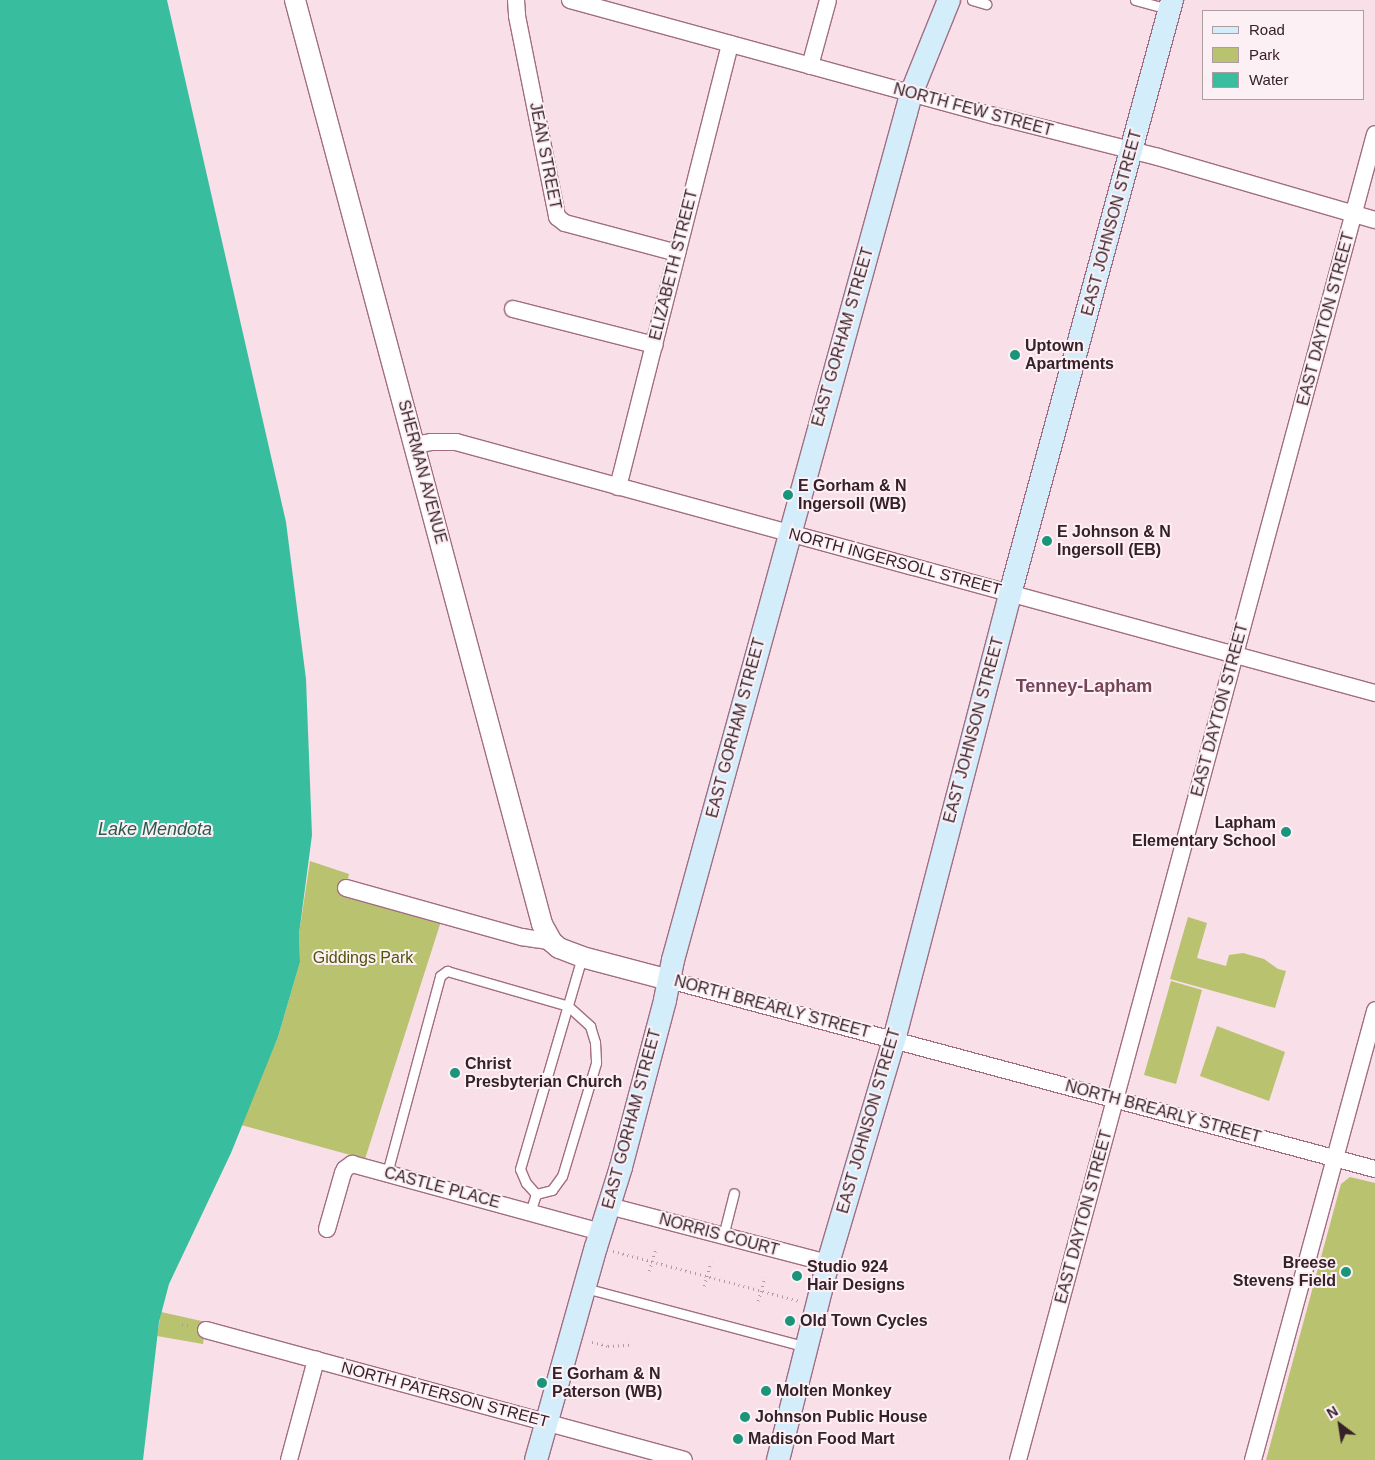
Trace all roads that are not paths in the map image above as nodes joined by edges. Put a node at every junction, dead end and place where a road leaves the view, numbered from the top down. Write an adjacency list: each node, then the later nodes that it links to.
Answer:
1 (296, 0): 20 (street, SHERMAN AVENUE)
2 (516, 0): 17 (street, JEAN STREET)
3 (570, 0): 10 (street, NORTH FEW STREET)
4 (828, 0): 11 (street)
5 (949, 0): 12 (main road, EAST GORHAM STREET)
6 (972, 0): 8 (lane)
7 (1135, 0): 9 (lane)
8 (986, 4)
9 (1171, 5): 14 (main road, EAST JOHNSON STREET)
10 (730, 44): 11 (street, NORTH FEW STREET); 17 (street, ELIZABETH STREET)
11 (810, 66): 12 (street, NORTH FEW STREET)
12 (911, 94): 14 (street, NORTH FEW STREET); 22 (main road, EAST GORHAM STREET)
13 (1375, 134): 15 (street, EAST DAYTON STREET)
14 (1132, 151): 15 (street, NORTH FEW STREET); 23 (main road, EAST JOHNSON STREET)
15 (1354, 214): 16 (street, NORTH FEW STREET); 24 (street, EAST DAYTON STREET)
16 (1375, 220)
17 (677, 253): 19 (street, ELIZABETH STREET)
18 (513, 309): 19 (street)
19 (654, 345): 21 (street, ELIZABETH STREET)
20 (414, 445): 21 (street, NORTH INGERSOLL STREET); 27 (street, SHERMAN AVENUE)
21 (618, 487): 22 (street, NORTH INGERSOLL STREET)
22 (789, 533): 23 (street, NORTH INGERSOLL STREET); 29 (main road, EAST GORHAM STREET)
23 (1010, 594): 24 (street, NORTH INGERSOLL STREET); 32 (main road, EAST JOHNSON STREET)
24 (1235, 655): 25 (street, NORTH INGERSOLL STREET); 33 (street, EAST DAYTON STREET)
25 (1375, 693)
26 (346, 888): 27 (street, NORTH BREARLY STREET)
27 (552, 942): 28 (street, NORTH BREARLY STREET)
28 (582, 957): 29 (street, NORTH BREARLY STREET); 30 (lane)
29 (669, 980): 32 (street, NORTH BREARLY STREET); 39 (main road, EAST GORHAM STREET)
30 (568, 1006): 36 (lane); 37 (lane); 37 (lane)
31 (1375, 1010): 34 (street)
32 (894, 1040): 33 (street, NORTH BREARLY STREET); 44 (main road, EAST JOHNSON STREET)
33 (1116, 1099): 34 (street, NORTH BREARLY STREET); 54 (street, EAST DAYTON STREET)
34 (1335, 1158): 35 (street, NORTH BREARLY STREET); 55 (street)
35 (1375, 1169)
36 (387, 1173): 40 (street, CASTLE PLACE); 41 (street, CASTLE PLACE)
37 (536, 1194): 40 (lane)
38 (734, 1194): 42 (lane)
39 (609, 1206): 42 (street, NORRIS COURT); 43 (main road, EAST GORHAM STREET)
40 (530, 1212): 43 (street, CASTLE PLACE)
41 (327, 1229)
42 (723, 1236): 44 (street, NORRIS COURT)
43 (598, 1239): 45 (main road, EAST GORHAM STREET)
44 (828, 1263): 47 (main road, EAST JOHNSON STREET)
45 (585, 1288): 47 (lane); 49 (main road, EAST GORHAM STREET)
46 (206, 1330): 48 (street, NORTH PATERSON STREET)
47 (808, 1347): 53 (main road, EAST JOHNSON STREET)
48 (316, 1360): 49 (street, NORTH PATERSON STREET); 50 (street)
49 (546, 1423): 51 (main road, EAST GORHAM STREET); 52 (street, NORTH PATERSON STREET)
50 (288, 1460)
51 (536, 1460)
52 (684, 1460)
53 (778, 1460)
54 (1018, 1460)
55 (1253, 1460)

